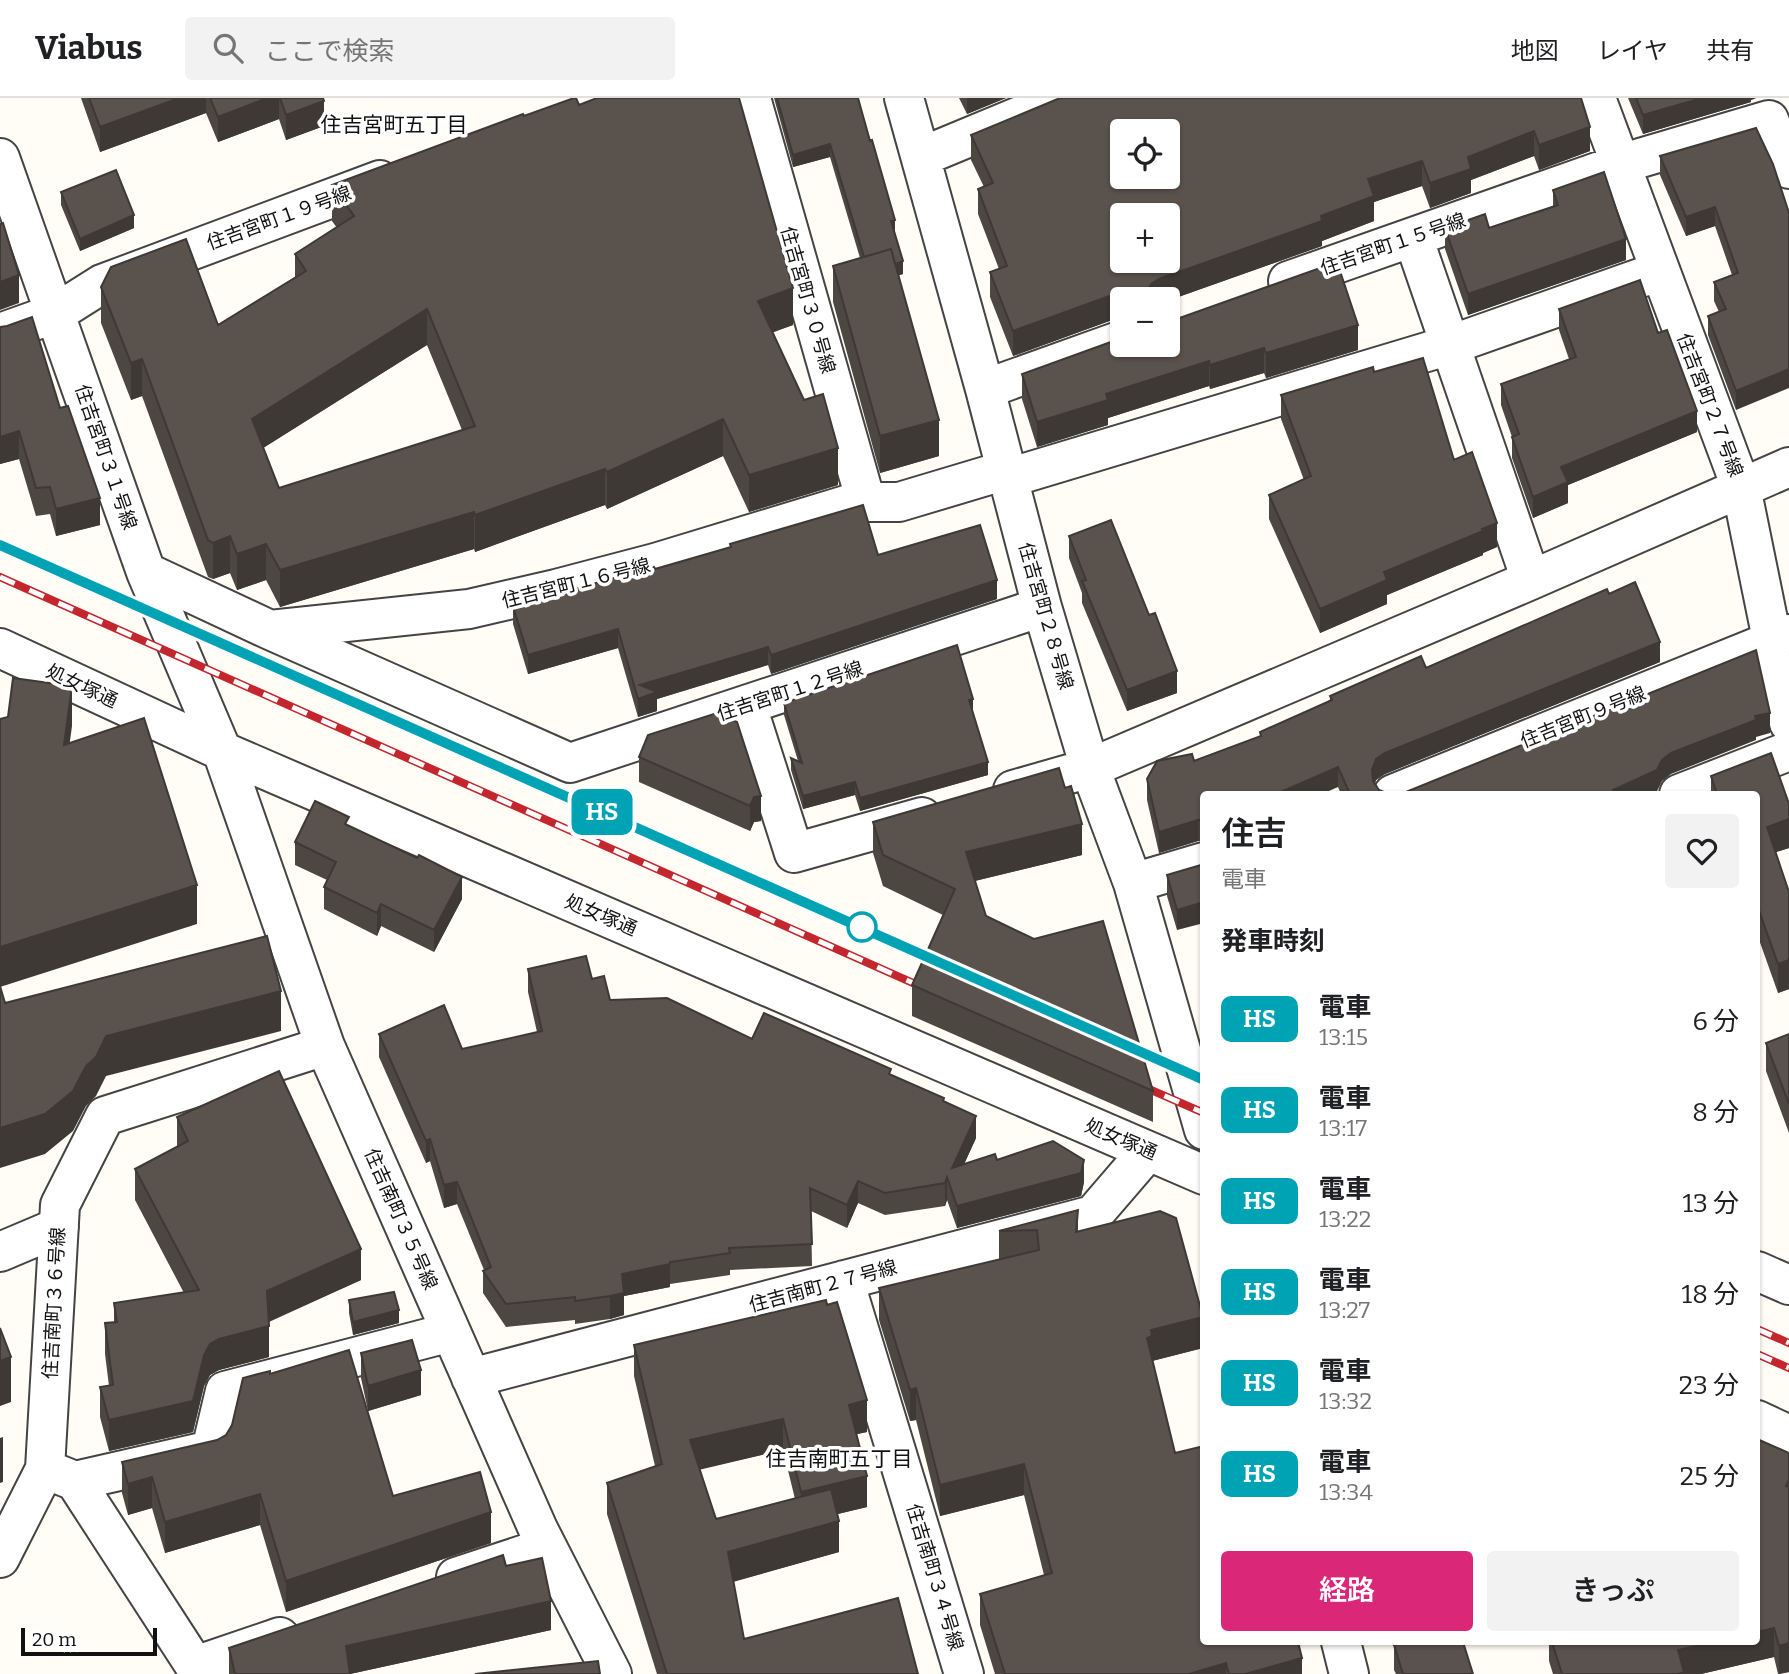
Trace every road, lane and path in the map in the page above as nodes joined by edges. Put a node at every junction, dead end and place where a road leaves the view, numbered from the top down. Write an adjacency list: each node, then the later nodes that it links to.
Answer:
1 (751, 98): 22 (street, 住吉宮町３０号線)
2 (904, 98): 7 (street, 住吉宮町２８号線)
3 (1063, 98): 7 (street)
4 (1596, 98): 8 (street, 住吉宮町２７号線)
5 (1779, 116): 8 (street, 住吉宮町１５号線); 9 (street)
6 (0, 158): 14 (street, 住吉宮町３１号線)
7 (921, 158): 18 (street, 住吉宮町２８号線)
8 (1620, 164): 11 (street, 住吉宮町１５号線); 12 (street, 住吉宮町２７号線)
9 (1789, 169)
10 (409, 170): 14 (street, 住吉宮町１９号線)
11 (1413, 237): 13 (street, 住吉宮町１５号線); 17 (street)
12 (1660, 271): 17 (street, 住吉宮町１６号線); 21 (street, 住吉宮町２７号線)
13 (1258, 292)
14 (56, 313): 15 (street, 住吉宮町１９号線); 23 (street, 住吉宮町３１号線)
15 (0, 333)
16 (1110, 344): 18 (street)
17 (1450, 345): 20 (street, 住吉宮町１６号線); 24 (street)
18 (985, 389): 20 (street, 住吉宮町２８号線)
19 (1789, 467): 21 (street)
20 (1007, 474): 22 (street, 住吉宮町１６号線); 25 (street, 住吉宮町２８号線)
21 (1741, 487): 24 (street); 27 (street, 住吉宮町２７号線)
22 (866, 502): 26 (street, 住吉宮町１６号線)
23 (146, 572): 26 (street); 31 (street, 住吉宮町３１号線)
24 (1531, 580): 33 (street)
25 (1042, 607): 29 (street, 住吉宮町１２号線); 33 (street, 住吉宮町２８号線)
26 (271, 630): 29 (street, 住吉宮町１２号線)
27 (1781, 637): 30 (street, 住吉宮町２７号線); 34 (street, 住吉宮町９号線)
28 (0, 648): 31 (street, 処女塚通)
29 (747, 706): 33 (street)
30 (1789, 723)
31 (222, 751): 39 (street, 住吉南町３５号線); 41 (street, 処女塚通)
32 (1789, 751): 35 (street)
33 (1090, 768): 37 (street, 住吉宮町２８号線)
34 (1401, 791)
35 (1687, 791)
36 (1200, 863): 37 (street)
37 (1133, 883): 38 (street, 住吉宮町２８号線)
38 (1189, 1032): 40 (street, 住吉宮町２８号線)
39 (325, 1046): 43 (street, 住吉南町３６号線); 48 (street, 住吉南町３５号線)
40 (1200, 1104)
41 (1149, 1151): 42 (street, 処女塚通); 46 (street, 住吉南町２７号線)
42 (1200, 1173)
43 (59, 1227): 44 (street); 52 (street, 住吉南町３６号線)
44 (0, 1252)
45 (1760, 1272): 47 (street)
46 (844, 1280): 49 (street, 住吉南町２７号線); 60 (street, 住吉南町３４号線)
47 (1789, 1285)
48 (451, 1332): 49 (street, 住吉南町３５号線); 52 (street)
49 (471, 1378): 53 (street, 住吉南町３５号線)
50 (1760, 1421): 51 (street)
51 (1789, 1434)
52 (60, 1475): 54 (street); 58 (street)
53 (547, 1547): 55 (street); 59 (street, 住吉南町３５号線)
54 (0, 1558)
55 (430, 1586)
56 (313, 1626): 58 (street)
57 (1342, 1645): 61 (street)
58 (196, 1670)
59 (612, 1674)
60 (964, 1674)
61 (1349, 1674)

